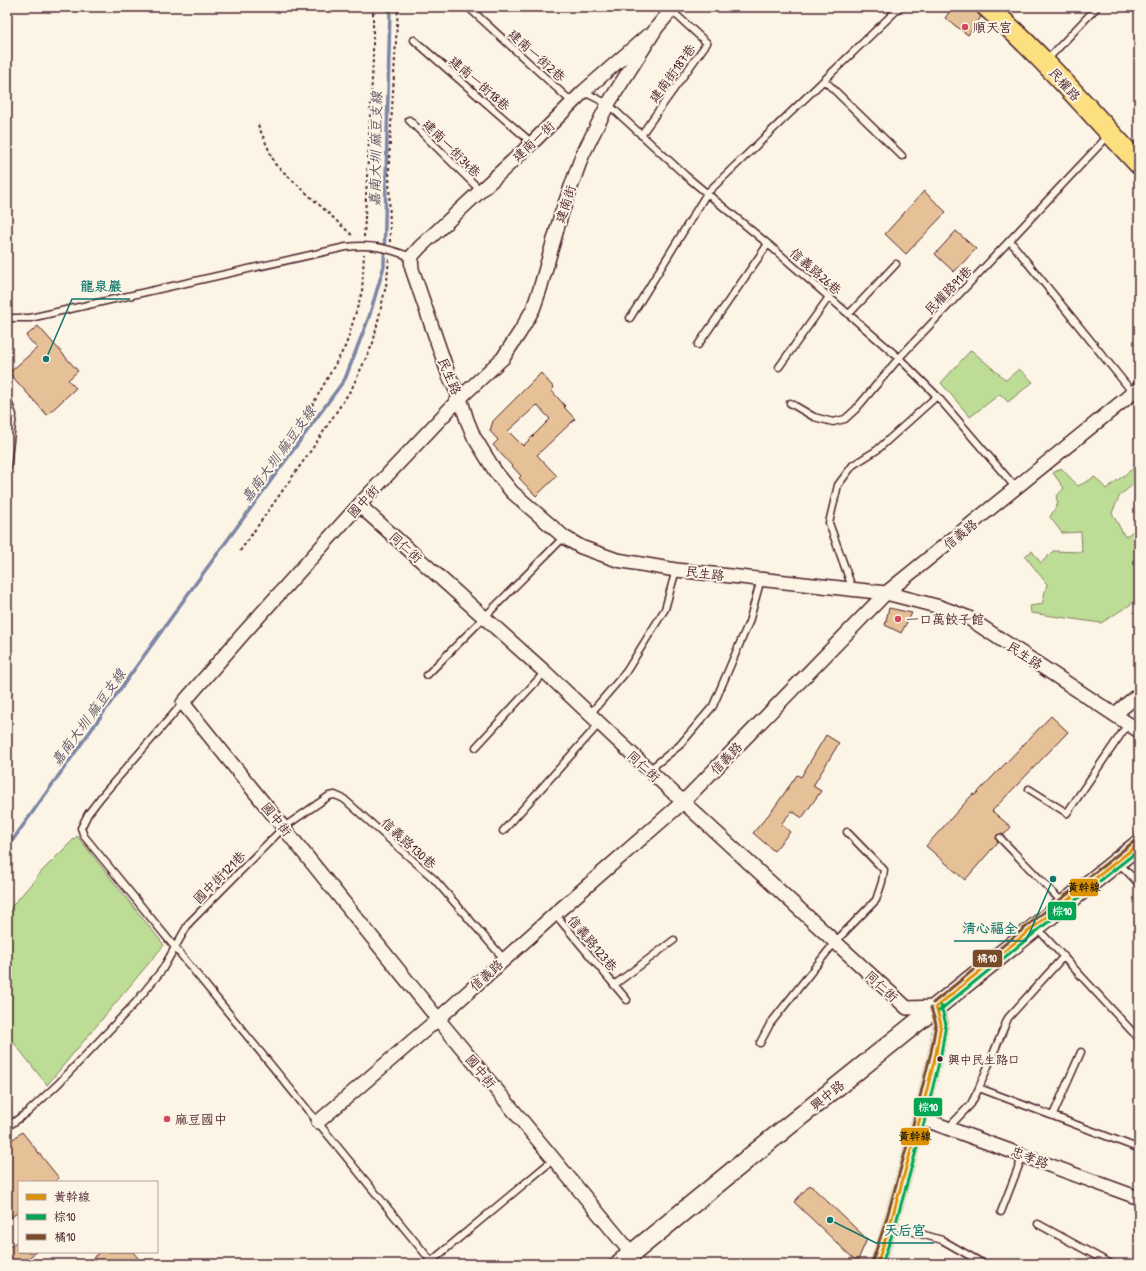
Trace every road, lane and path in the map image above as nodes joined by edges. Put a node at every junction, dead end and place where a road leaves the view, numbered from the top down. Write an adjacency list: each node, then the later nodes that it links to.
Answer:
1 (373, 7): 26 (path)
2 (398, 7): 27 (path)
3 (468, 7): 13 (lane, 建南一街2巷)
4 (900, 7): 11 (lane)
5 (987, 7): 10 (main road, 民權路)
6 (1097, 7): 10 (lane)
7 (671, 8): 8 (street, 建南街); 18 (lane, 建南街187巷)
8 (657, 27): 12 (street, 建南一街); 14 (street, 建南街)
9 (414, 40): 19 (lane, 建南一街18巷)
10 (1045, 62): 17 (main road, 民權路)
11 (824, 80): 20 (lane); 23 (lane)
12 (583, 92): 13 (street, 建南一街); 14 (lane, 信義路26巷)
13 (573, 103): 19 (street, 建南一街)
14 (608, 104): 18 (lane, 信義路26巷); 40 (street, 建南街)
15 (409, 120): 22 (lane, 建南一街34巷)
16 (258, 125): 26 (path)
17 (1110, 134): 21 (main road, 民權路); 24 (lane, 民權路91巷)
18 (641, 135): 23 (lane, 信義路26巷)
19 (532, 143): 22 (street, 建南一街)
20 (902, 156)
21 (1139, 164)
22 (480, 190): 28 (street, 建南一街)
23 (707, 193): 25 (lane, 信義路26巷); 33 (lane)
24 (1010, 241): 35 (lane, 民權路91巷); 37 (lane, 信義路)
25 (768, 244): 30 (lane, 信義路26巷); 34 (lane)
26 (365, 245): 27 (lane); 32 (lane); 44 (path)
27 (390, 249): 28 (lane); 47 (path)
28 (411, 257): 40 (street, 民生路)
29 (896, 264): 31 (lane)
30 (829, 298): 31 (lane, 信義路26巷); 36 (lane)
31 (849, 314): 35 (lane, 信義路26巷)
32 (7, 318)
33 (630, 318)
34 (698, 345)
35 (899, 358): 38 (lane, 信義路26巷); 41 (lane, 民權路91巷)
36 (779, 367)
37 (1136, 390): 43 (street, 信義路)
38 (937, 396): 43 (lane, 信義路26巷); 50 (lane)
39 (7, 398): 42 (lane)
40 (460, 398): 45 (street, 國中街); 46 (street, 民生路)
41 (790, 403)
42 (7, 466)
43 (1016, 488): 51 (street, 信義路)
44 (254, 490)
45 (360, 504): 52 (street, 同仁街); 56 (street, 國中街)
46 (564, 537): 48 (street, 民生路); 52 (lane)
47 (240, 551)
48 (676, 570): 49 (street, 民生路); 57 (lane)
49 (761, 580): 50 (street, 民生路); 62 (lane)
50 (853, 590): 51 (street, 民生路)
51 (886, 593): 58 (street, 民生路); 64 (street, 信義路)
52 (484, 617): 53 (street, 同仁街); 54 (lane)
53 (545, 672): 57 (street, 同仁街); 61 (lane)
54 (427, 675)
55 (1139, 694): 58 (street)
56 (183, 703): 65 (street, 國中街); 77 (lane)
57 (590, 714): 59 (street, 同仁街)
58 (1115, 714): 60 (street, 民生路)
59 (599, 724): 62 (street, 同仁街); 66 (lane)
60 (1134, 727): 63 (lane)
61 (476, 747)
62 (649, 770): 64 (street, 同仁街)
63 (1029, 789)
64 (683, 802): 73 (street, 信義路); 76 (street, 同仁街)
65 (284, 827): 77 (lane, 國中街121巷); 79 (lane, 信義路130巷); 83 (street, 國中街)
66 (502, 831)
67 (847, 832): 76 (lane)
68 (1000, 838): 72 (lane)
69 (1139, 844): 70 (main road, 興中路)
70 (1117, 862): 71 (lane); 72 (main road, 興中路)
71 (1139, 884)
72 (1063, 904): 74 (main road, 興中路)
73 (555, 914): 79 (street, 信義路); 80 (lane, 信義路123巷)
74 (1035, 926): 78 (lane); 82 (main road, 興中路)
75 (674, 940): 80 (lane, 信義路123巷)
76 (835, 942): 82 (street, 同仁街); 85 (lane)
77 (176, 947): 90 (lane); 91 (lane, 國中街121巷)
78 (1064, 956): 84 (lane); 87 (lane)
79 (504, 958): 83 (street, 信義路)
80 (614, 985): 81 (lane, 信義路123巷)
81 (627, 1000)
82 (936, 1007): 89 (street); 100 (main road, 興中路)
83 (438, 1019): 90 (street, 信義路); 95 (street, 國中街)
84 (1139, 1039)
85 (760, 1043)
86 (1081, 1052): 88 (lane)
87 (979, 1088): 88 (lane); 92 (lane)
88 (1053, 1115): 93 (lane)
89 (920, 1118): 92 (street, 忠孝路); 99 (street)
90 (318, 1122): 101 (lane)
91 (7, 1127)
92 (948, 1128): 94 (street, 忠孝路)
93 (1135, 1147)
94 (1023, 1155): 96 (street, 忠孝路); 97 (lane)
95 (554, 1159): 100 (street, 國中街); 101 (lane)
96 (1139, 1198)
97 (1001, 1212)
98 (1038, 1224): 104 (lane)
99 (890, 1225): 102 (street); 103 (lane)
100 (626, 1259)
101 (429, 1263)
102 (877, 1264)
103 (984, 1264)
104 (1111, 1264)

